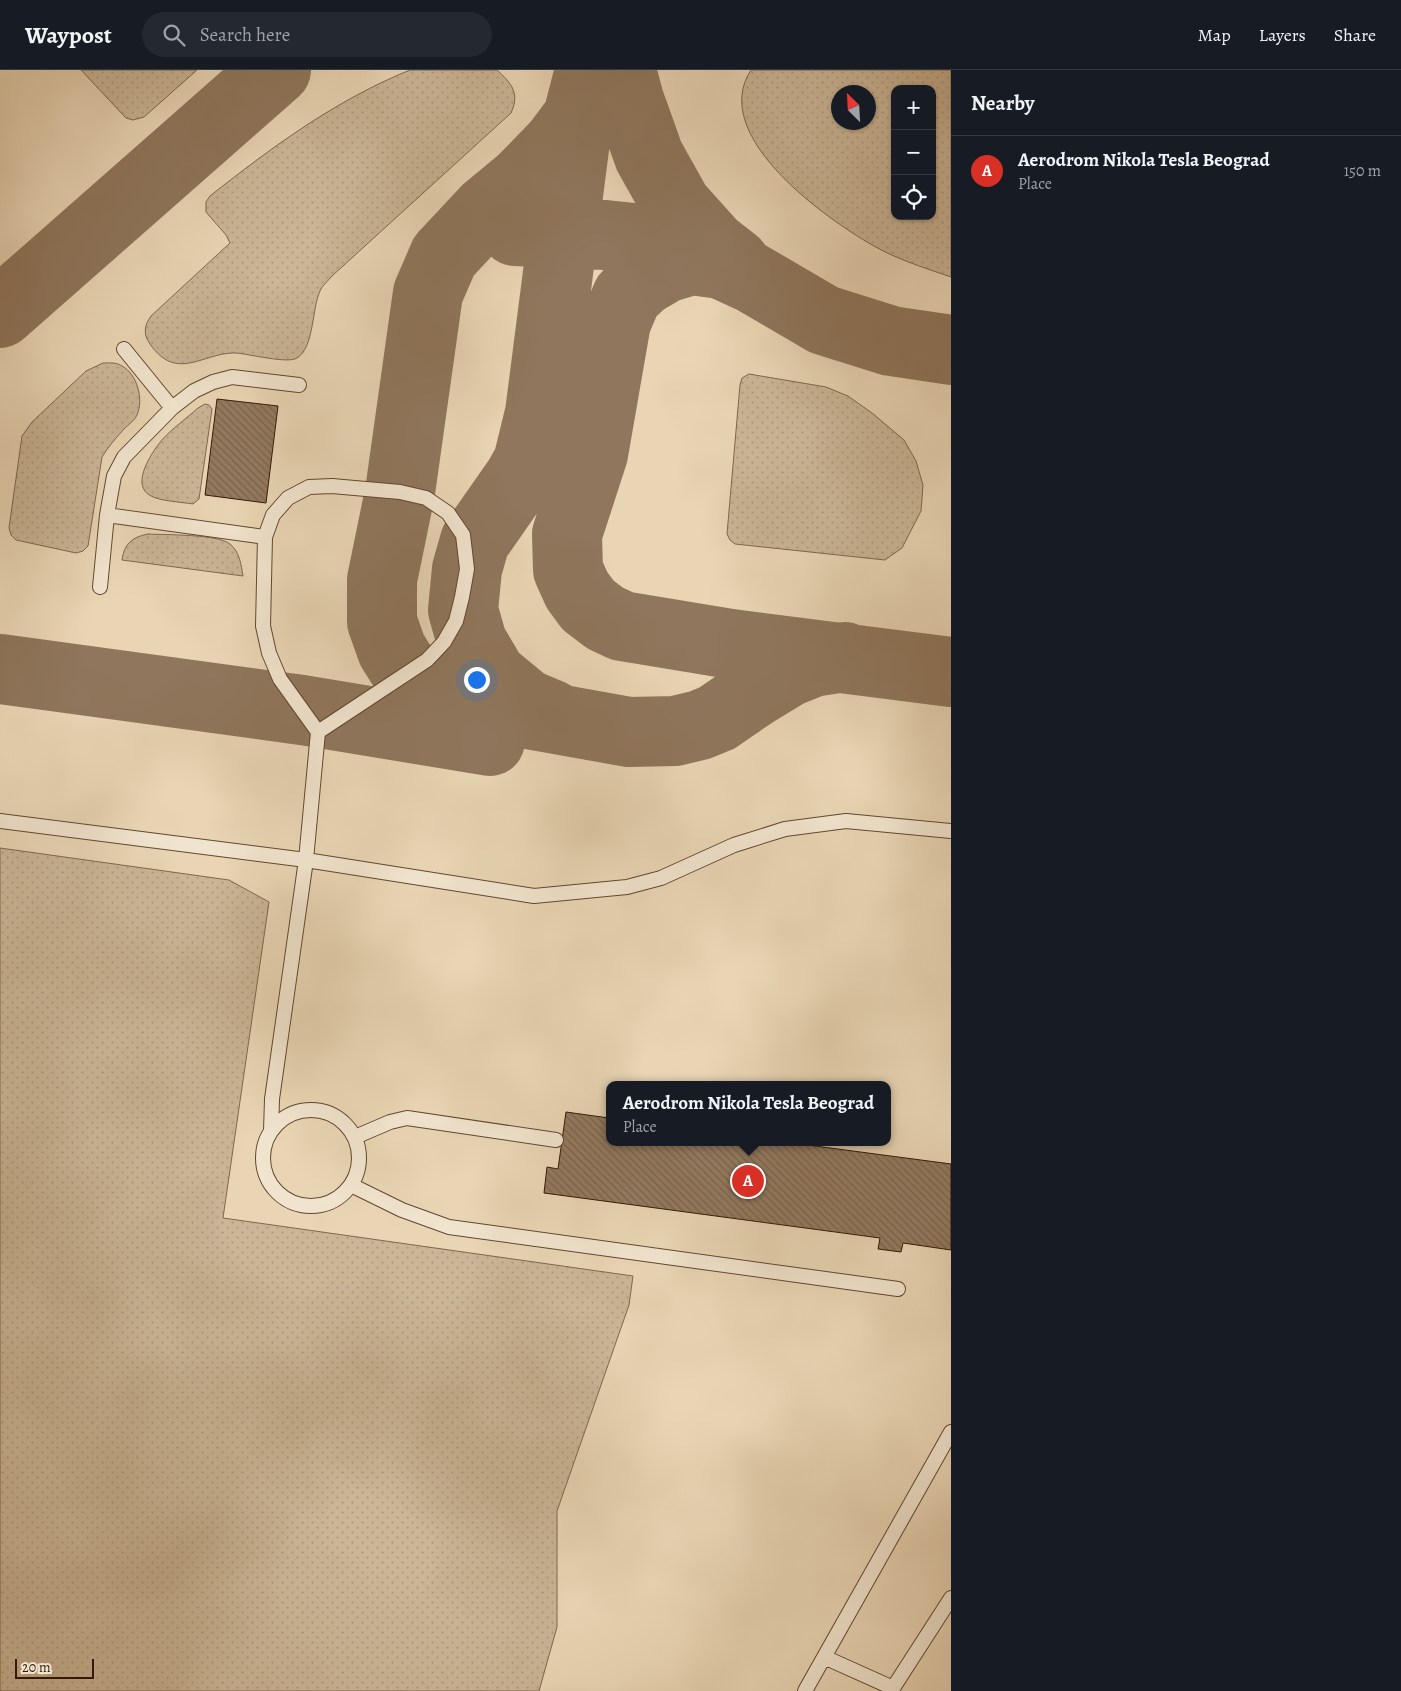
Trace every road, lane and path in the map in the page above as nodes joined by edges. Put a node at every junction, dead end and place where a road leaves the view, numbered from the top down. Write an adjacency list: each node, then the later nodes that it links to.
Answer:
1 (124, 349): 3 (lane)
2 (299, 385): 3 (lane)
3 (172, 408): 4 (lane)
4 (107, 515): 5 (lane); 6 (lane)
5 (265, 537): 7 (lane); 7 (lane)
6 (100, 587)
7 (318, 732): 10 (lane)
8 (0, 821): 10 (lane)
9 (951, 832): 10 (lane)
10 (306, 860): 11 (lane)
11 (271, 1131): 12 (lane); 14 (lane)
12 (354, 1138): 13 (lane); 14 (lane)
13 (556, 1140)
14 (351, 1185): 15 (lane)
15 (898, 1289)
16 (951, 1432): 18 (lane)
17 (951, 1598): 19 (lane)
18 (824, 1657): 19 (lane); 20 (lane)
19 (892, 1690)
20 (805, 1691)

